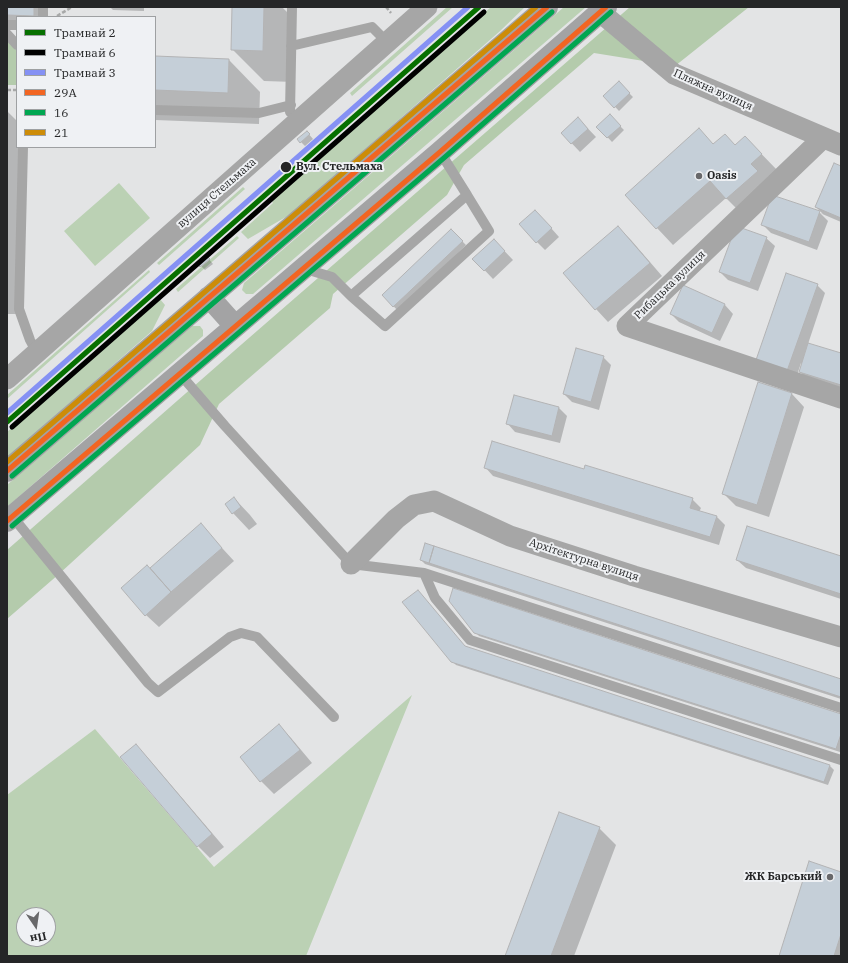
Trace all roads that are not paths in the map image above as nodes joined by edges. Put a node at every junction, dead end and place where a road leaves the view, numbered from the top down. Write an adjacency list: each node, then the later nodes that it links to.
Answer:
1 (292, 7): 8 (lane)
2 (547, 7): 18 (highway)
3 (425, 8): 6 (street, вулиця Стельмаха)
4 (603, 10): 12 (street, Пляжна вулиця); 14 (highway)
5 (7, 34): 7 (lane)
6 (387, 42): 8 (lane); 11 (street, вулиця Стельмаха)
7 (16, 44)
8 (292, 46): 9 (lane)
9 (290, 106): 10 (lane); 11 (lane)
10 (156, 110)
11 (290, 128): 20 (street, вулиця Стельмаха)
12 (832, 141): 23 (street, Рибацька вулиця)
13 (23, 148): 20 (lane)
14 (440, 152): 15 (lane); 16 (highway)
15 (467, 195): 17 (lane); 17 (lane)
16 (302, 268): 17 (lane); 19 (highway)
17 (352, 296)
18 (209, 297): 19 (highway); 24 (highway)
19 (235, 326): 21 (highway)
20 (37, 353): 22 (street, вулиця Стельмаха)
21 (180, 374): 25 (highway); 26 (lane)
22 (7, 379)
23 (841, 398)
24 (7, 471)
25 (10, 518): 30 (lane)
26 (351, 564): 27 (lane); 28 (street, Архітектурна вулиця)
27 (424, 573): 29 (lane); 31 (lane)
28 (841, 637)
29 (841, 708)
30 (334, 717)
31 (840, 759)

